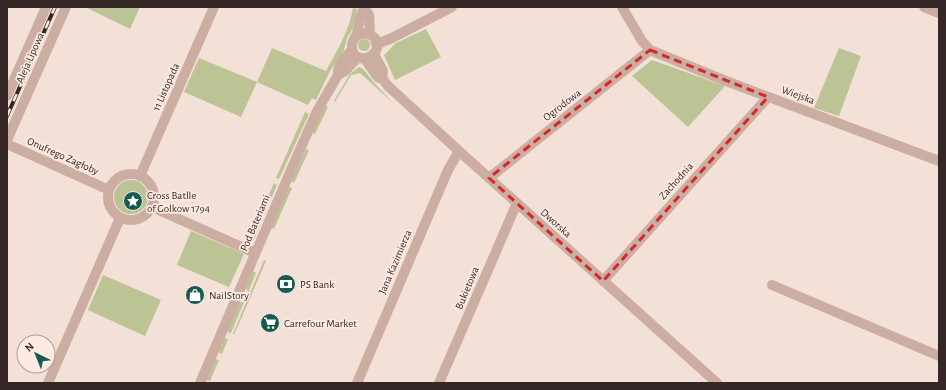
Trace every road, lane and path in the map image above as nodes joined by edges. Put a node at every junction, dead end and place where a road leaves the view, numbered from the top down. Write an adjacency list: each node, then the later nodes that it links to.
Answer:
1 (46, 7): 15 (street, Aleja Lipowa)
2 (66, 7): 17 (street, Aleja Lipowa)
3 (214, 7): 21 (street, 11 Listopada)
4 (452, 7): 11 (street, Pod Bateriami)
5 (622, 7): 12 (street)
6 (924, 7): 8 (street)
7 (365, 8): 9 (street, Pod Bateriami); 10 (street, Pod Bateriami)
8 (939, 13)
9 (370, 34): 10 (street); 11 (street)
10 (357, 35): 13 (street, Pod Bateriami)
11 (376, 49): 13 (street, Pod Bateriami); 14 (street, Dworska)
12 (650, 50): 16 (street, Wiejska); 22 (street, Ogrodowa)
13 (358, 56): 14 (street, Dworska); 27 (street, Pod Bateriami)
14 (382, 78): 19 (street, Dworska)
15 (7, 96)
16 (768, 97): 20 (street, Wiejska); 28 (street, Zachodnia)
17 (7, 140)
18 (7, 144): 23 (street, Onufrego Zagłoby)
19 (459, 151): 22 (street, Dworska); 33 (street, Jana Kazimierza)
20 (939, 161)
21 (140, 176): 23 (street); 25 (street)
22 (489, 178): 24 (street, Dworska)
23 (109, 190): 26 (street)
24 (517, 203): 28 (street, Dworska); 34 (street, Bukietowa)
25 (152, 207): 26 (street); 27 (street)
26 (120, 218): 31 (street)
27 (255, 253): 32 (street, Pod Bateriami)
28 (603, 281): 35 (street, Dworska)
29 (772, 285): 30 (street)
30 (939, 356)
31 (48, 383)
32 (200, 383)
33 (357, 383)
34 (440, 383)
35 (717, 383)

